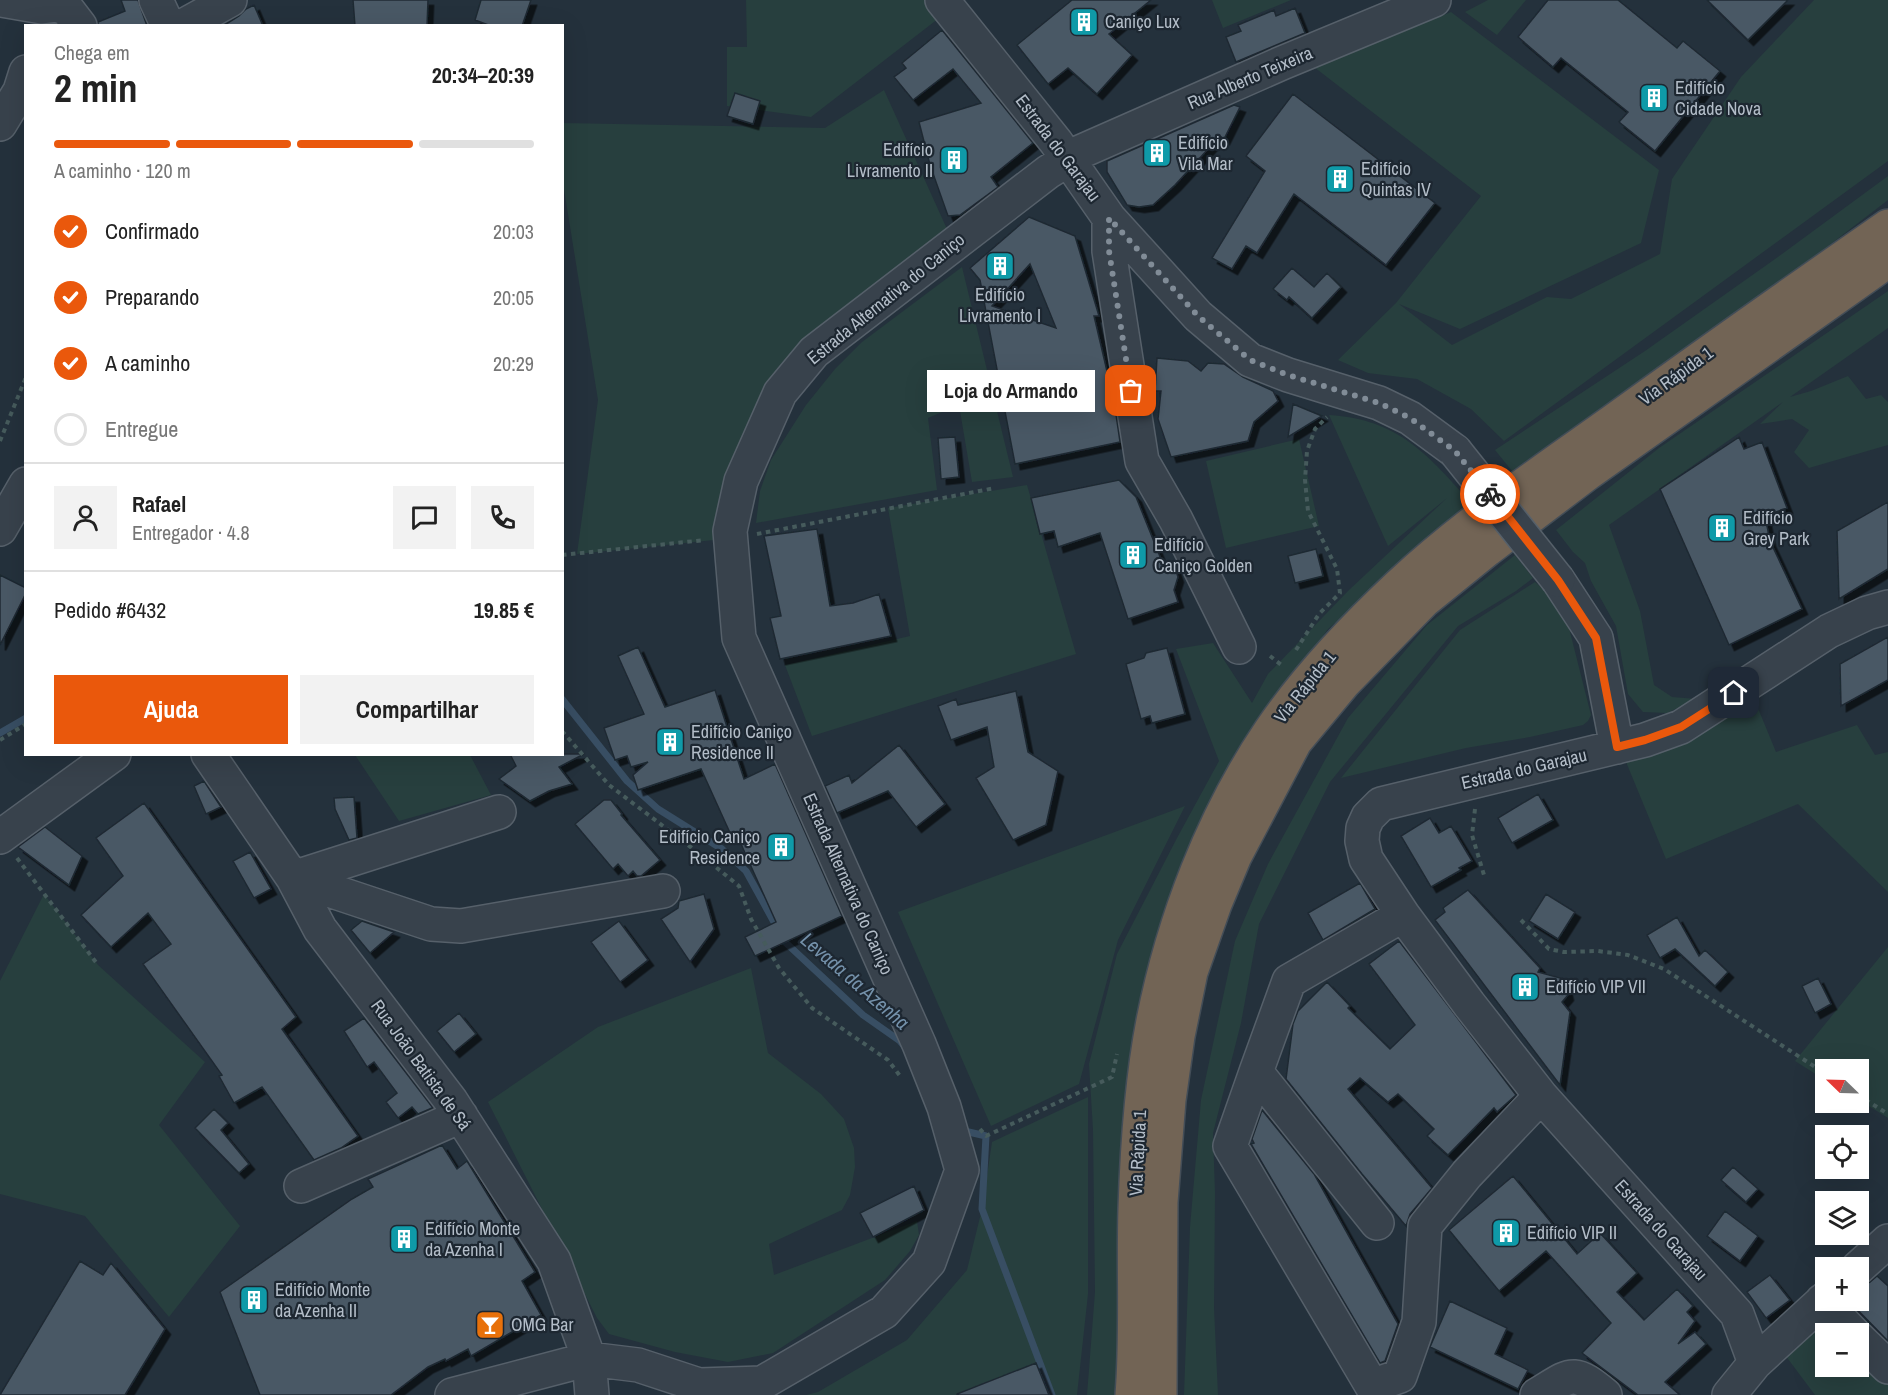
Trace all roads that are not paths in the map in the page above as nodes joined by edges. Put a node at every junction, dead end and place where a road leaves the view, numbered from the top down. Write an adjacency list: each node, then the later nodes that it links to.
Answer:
1 (1, 0): 6 (street)
2 (156, 0): 8 (street)
3 (230, 0): 9 (street)
4 (942, 0): 12 (street, Estrada do Garajau)
5 (1434, 0): 12 (street, Rua Alberto Teixeira)
6 (41, 11): 7 (street)
7 (78, 24)
8 (167, 24)
9 (187, 24)
10 (24, 78): 11 (street)
11 (0, 124)
12 (1068, 159): 13 (street, Estrada do Garajau); 39 (street, Estrada Alternativa do Caniço)
13 (1109, 218): 19 (street); 20 (street, Estrada do Garajau, bridge)
14 (1888, 226): 44 (highway, Via Rápida 1)
15 (1888, 261): 45 (highway, Via Rápida 1)
16 (24, 487): 17 (street)
17 (0, 529)
18 (1888, 607): 20 (street)
19 (1239, 647)
20 (1617, 747): 27 (street, Estrada do Garajau)
21 (111, 756): 24 (street)
22 (209, 756): 25 (street, Rua João Batista de Sá)
23 (500, 812): 25 (street)
24 (1, 836)
25 (293, 878): 26 (street); 30 (street, Rua João Batista de Sá)
26 (663, 891)
27 (1403, 915): 28 (street); 29 (street, Estrada do Garajau)
28 (1256, 1072): 29 (street); 32 (street)
29 (1541, 1096): 40 (street, Estrada do Garajau)
30 (461, 1116): 31 (street); 39 (street, Rua João Batista de Sá)
31 (301, 1186)
32 (1377, 1222)
33 (1888, 1241): 34 (street)
34 (1869, 1258)
35 (1815, 1307): 40 (street)
36 (1834, 1311): 37 (street)
37 (1845, 1323)
38 (1869, 1349): 41 (street)
39 (589, 1359): 42 (street, Estrada Alternativa do Caniço); 43 (street, Rua João Batista de Sá)
40 (1755, 1363): 48 (street)
41 (1888, 1367)
42 (452, 1395)
43 (592, 1395)
44 (1132, 1395)
45 (1160, 1395)
46 (1538, 1395): 47 (street)
47 (1605, 1395)
48 (1729, 1395)

